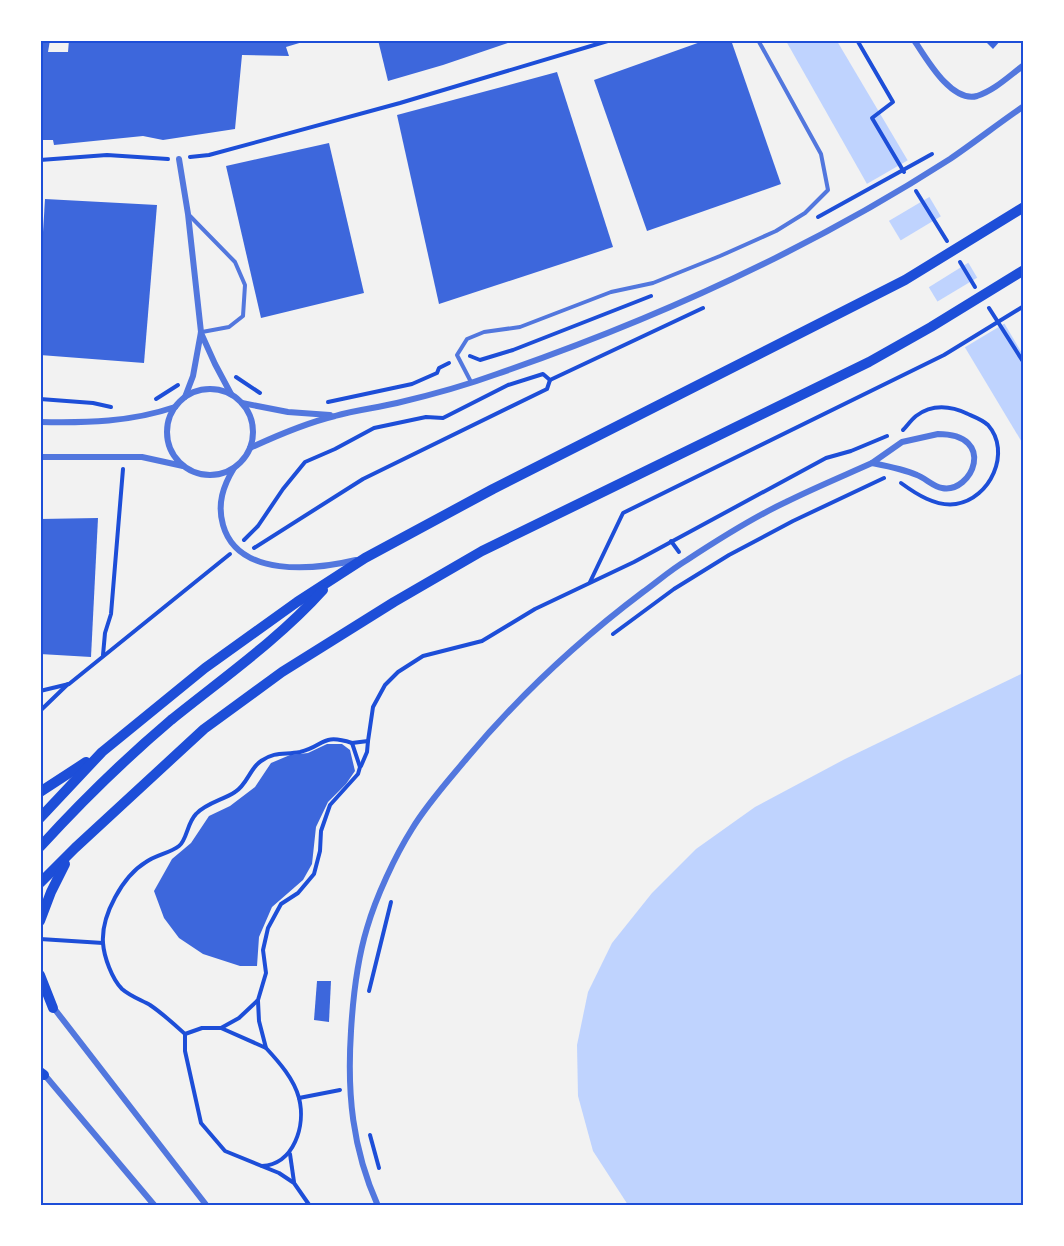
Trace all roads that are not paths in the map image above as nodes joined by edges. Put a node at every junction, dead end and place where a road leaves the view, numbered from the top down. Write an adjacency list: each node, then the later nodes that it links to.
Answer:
1 (758, 40): 10 (lane)
2 (914, 40): 3 (street)
3 (1023, 65)
4 (1023, 106): 10 (street)
5 (179, 159): 7 (street)
6 (1023, 207): 22 (main road)
7 (188, 214): 9 (street); 9 (lane)
8 (1019, 272): 28 (main road)
9 (201, 332): 11 (street); 12 (street)
10 (471, 383): 15 (street)
11 (231, 394): 12 (street); 13 (street)
12 (185, 397): 14 (street)
13 (242, 403): 15 (street); 17 (street)
14 (175, 407): 16 (street); 20 (street)
15 (335, 416): 17 (street)
16 (40, 422)
17 (250, 448): 21 (street)
18 (40, 457): 20 (street)
19 (872, 463): 19 (street); 37 (street)
20 (184, 466): 21 (street)
21 (234, 468): 22 (street)
22 (365, 558): 23 (main road)
23 (332, 580): 24 (main road); 27 (main road)
24 (102, 752): 25 (main road); 26 (main road)
25 (40, 792)
26 (40, 818)
27 (40, 847)
28 (75, 848): 29 (main road); 30 (main road)
29 (40, 883)
30 (40, 921)
31 (40, 975): 33 (main road)
32 (40, 991): 33 (street)
33 (53, 1008): 36 (street)
34 (42, 1072): 35 (street)
35 (155, 1206)
36 (207, 1206)
37 (378, 1206)

